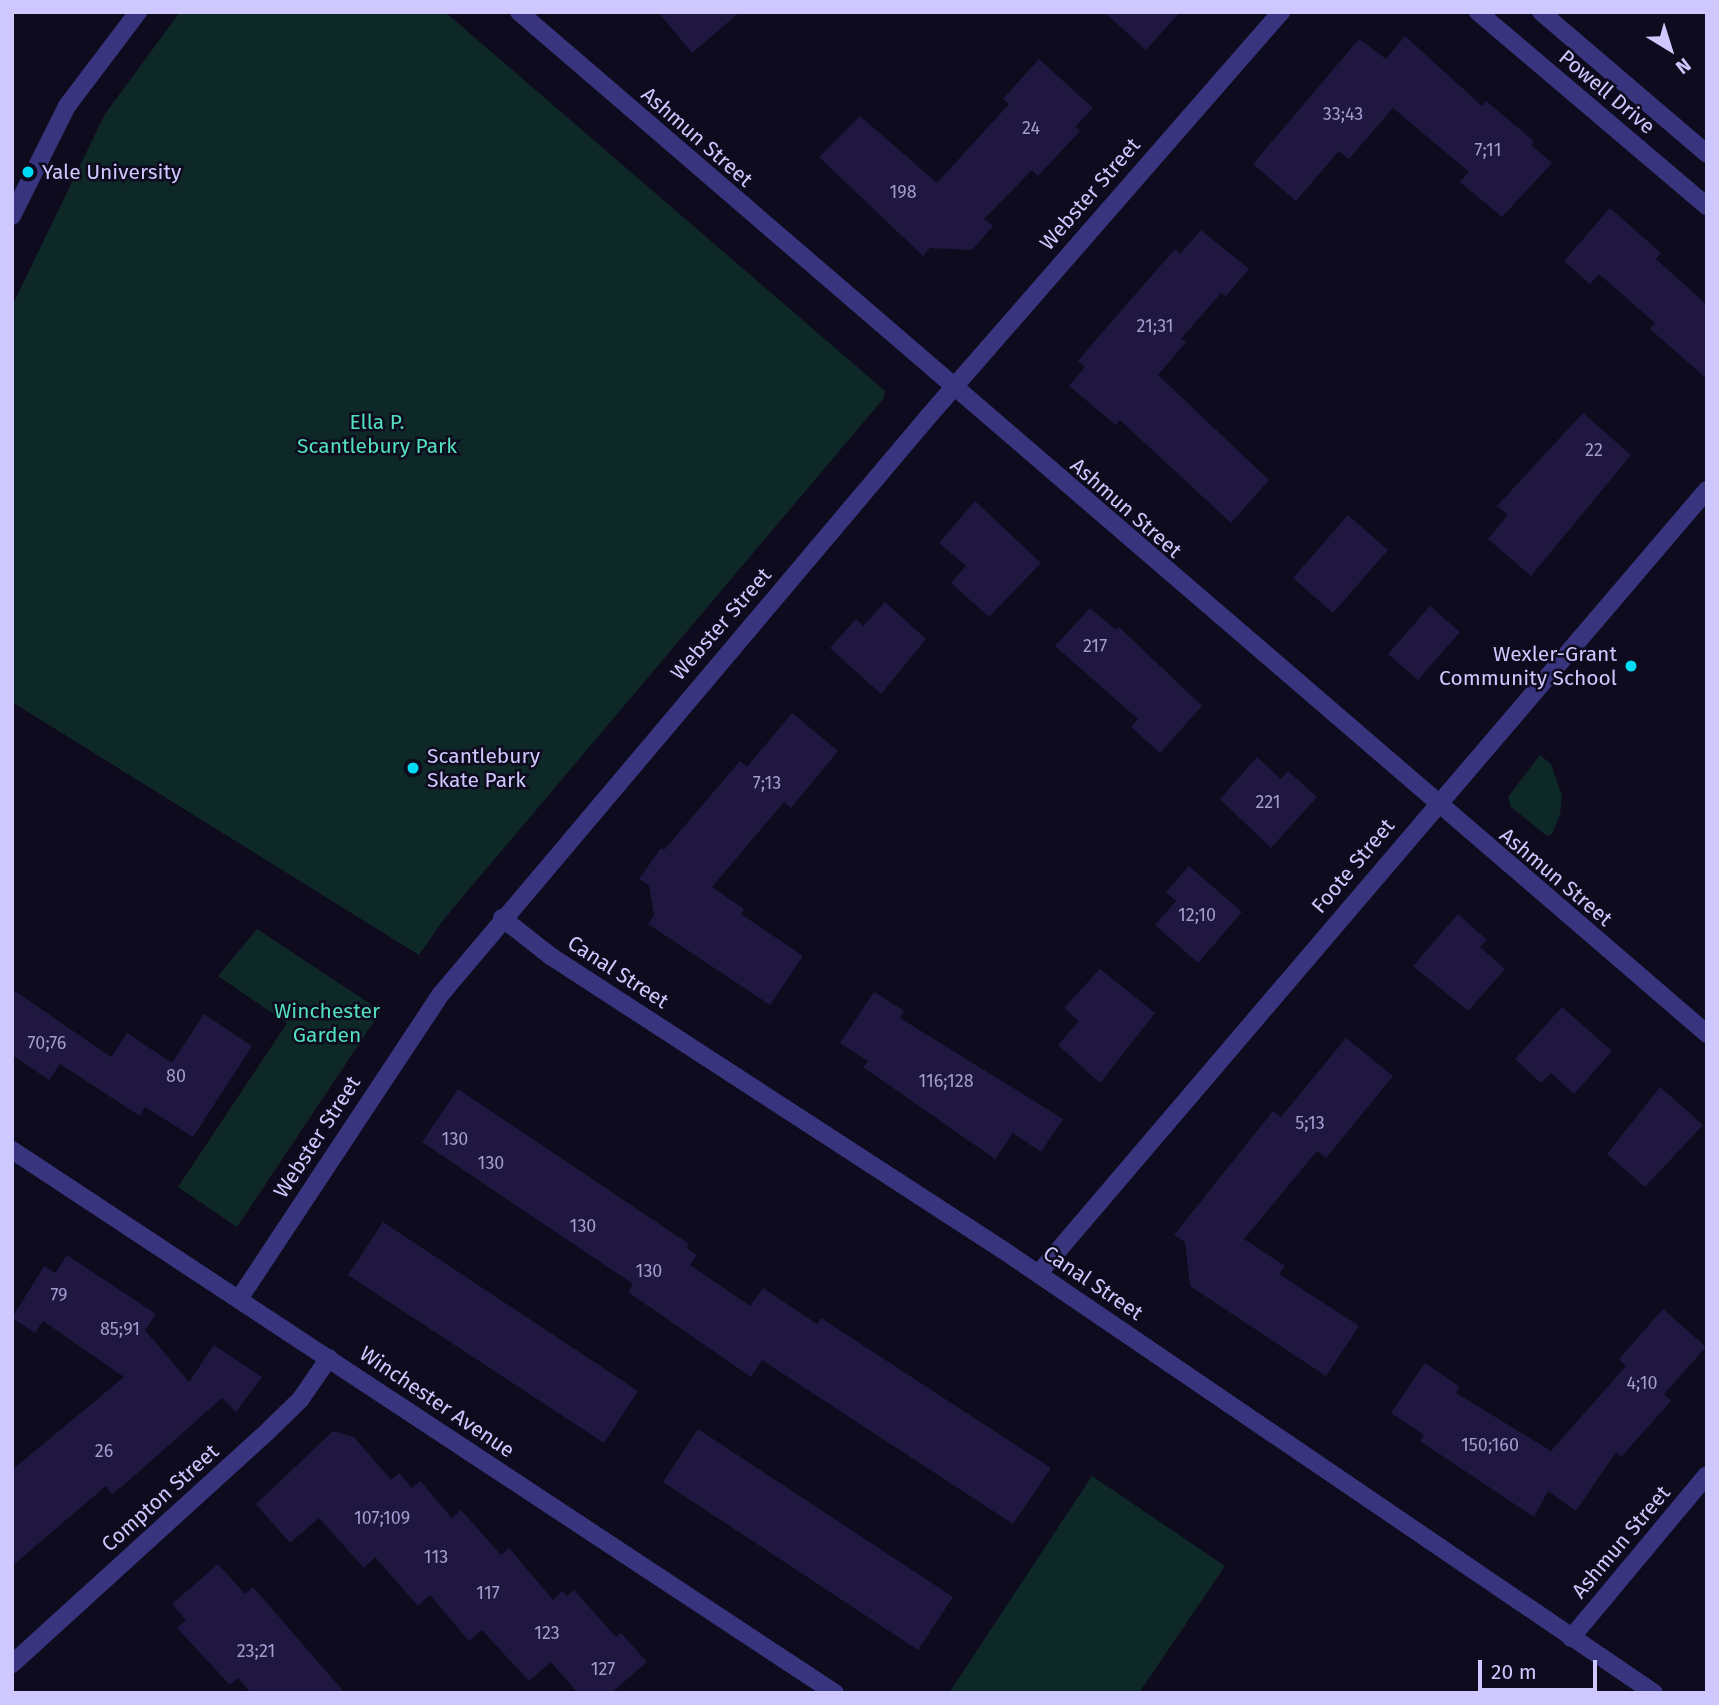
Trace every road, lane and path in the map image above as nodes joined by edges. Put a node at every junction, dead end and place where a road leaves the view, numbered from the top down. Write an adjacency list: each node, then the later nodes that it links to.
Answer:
1 (138, 12): 8 (street)
2 (519, 12): 9 (street, Ashmun Street)
3 (1281, 12): 9 (street, Webster Street)
4 (1478, 12): 7 (street, Powell Drive)
5 (1541, 12): 6 (street, Powell Drive)
6 (1707, 154)
7 (1707, 206)
8 (12, 216)
9 (952, 389): 11 (street, Ashmun Street); 12 (street, Webster Street)
10 (1707, 490): 11 (street, Foote Street)
11 (1435, 804): 13 (street, Ashmun Street); 15 (street, Foote Street)
12 (502, 918): 15 (street, Canal Street); 16 (street, Webster Street)
13 (1707, 1034)
14 (12, 1150): 16 (street, Winchester Avenue)
15 (1038, 1274): 19 (street, Canal Street)
16 (239, 1299): 17 (street, Winchester Avenue)
17 (330, 1358): 20 (street, Compton Street); 21 (street, Winchester Avenue)
18 (1707, 1475): 19 (street, Ashmun Street)
19 (1570, 1638): 22 (street, Canal Street)
20 (12, 1664)
21 (835, 1693)
22 (1654, 1693)

